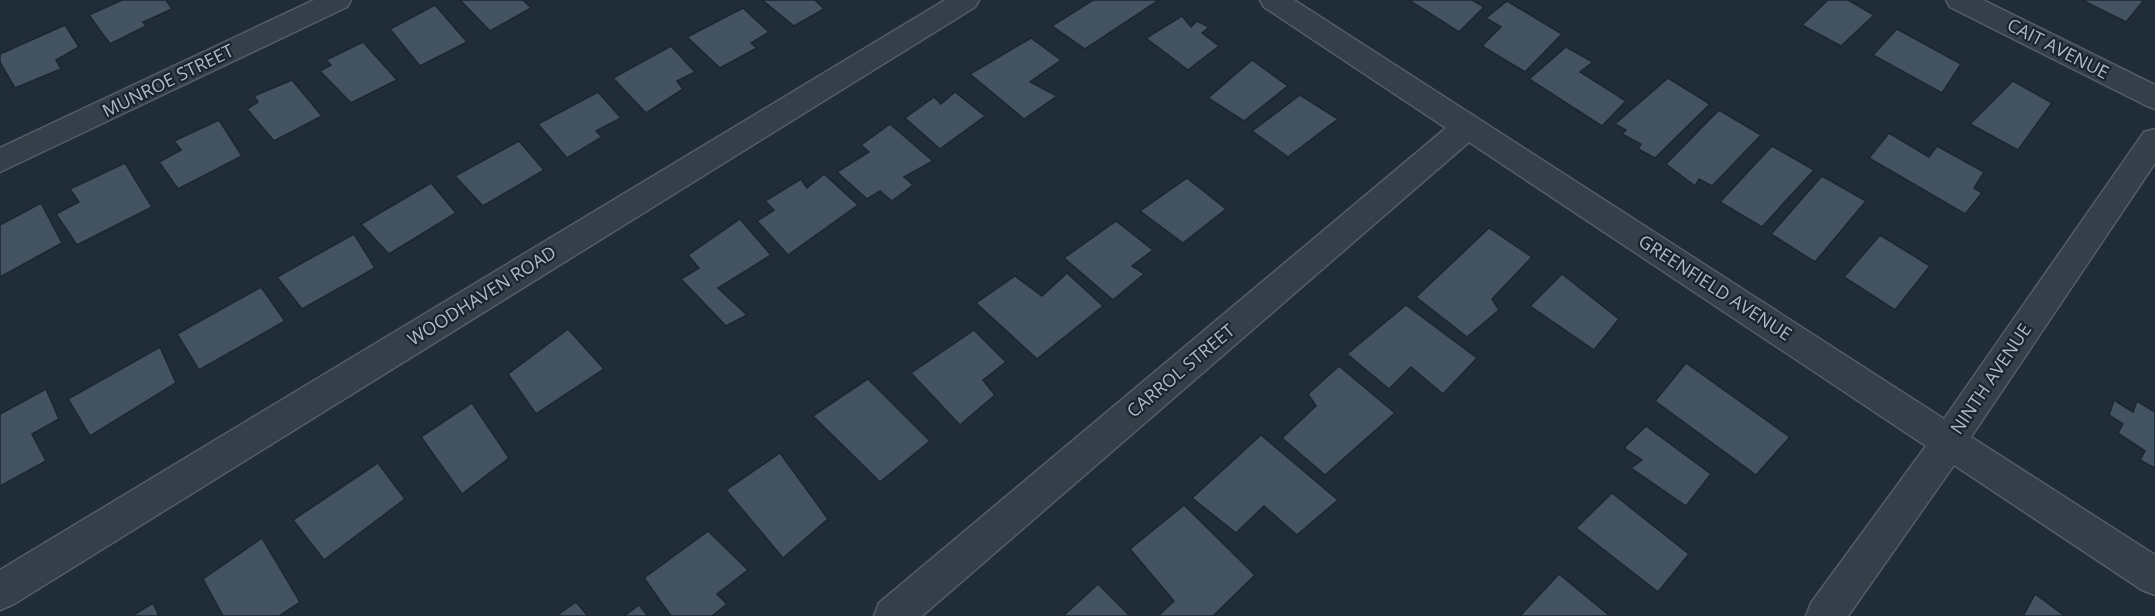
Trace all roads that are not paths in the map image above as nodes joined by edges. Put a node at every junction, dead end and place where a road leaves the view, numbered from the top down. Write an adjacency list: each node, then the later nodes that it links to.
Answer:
1 (337, 0): 8 (street, MUNROE STREET)
2 (965, 0): 11 (street, WOODHAVEN ROAD)
3 (1275, 0): 6 (street, GREENFIELD AVENUE)
4 (1960, 0): 5 (street, CAIT AVENUE)
5 (2155, 98)
6 (1468, 126): 9 (street, GREENFIELD AVENUE); 12 (street, CARROL STREET)
7 (2155, 140): 9 (street, NINTH AVENUE)
8 (0, 161)
9 (1949, 442): 10 (street, GREENFIELD AVENUE); 13 (street, NINTH AVENUE)
10 (2155, 577)
11 (0, 591)
12 (893, 616)
13 (1825, 616)

